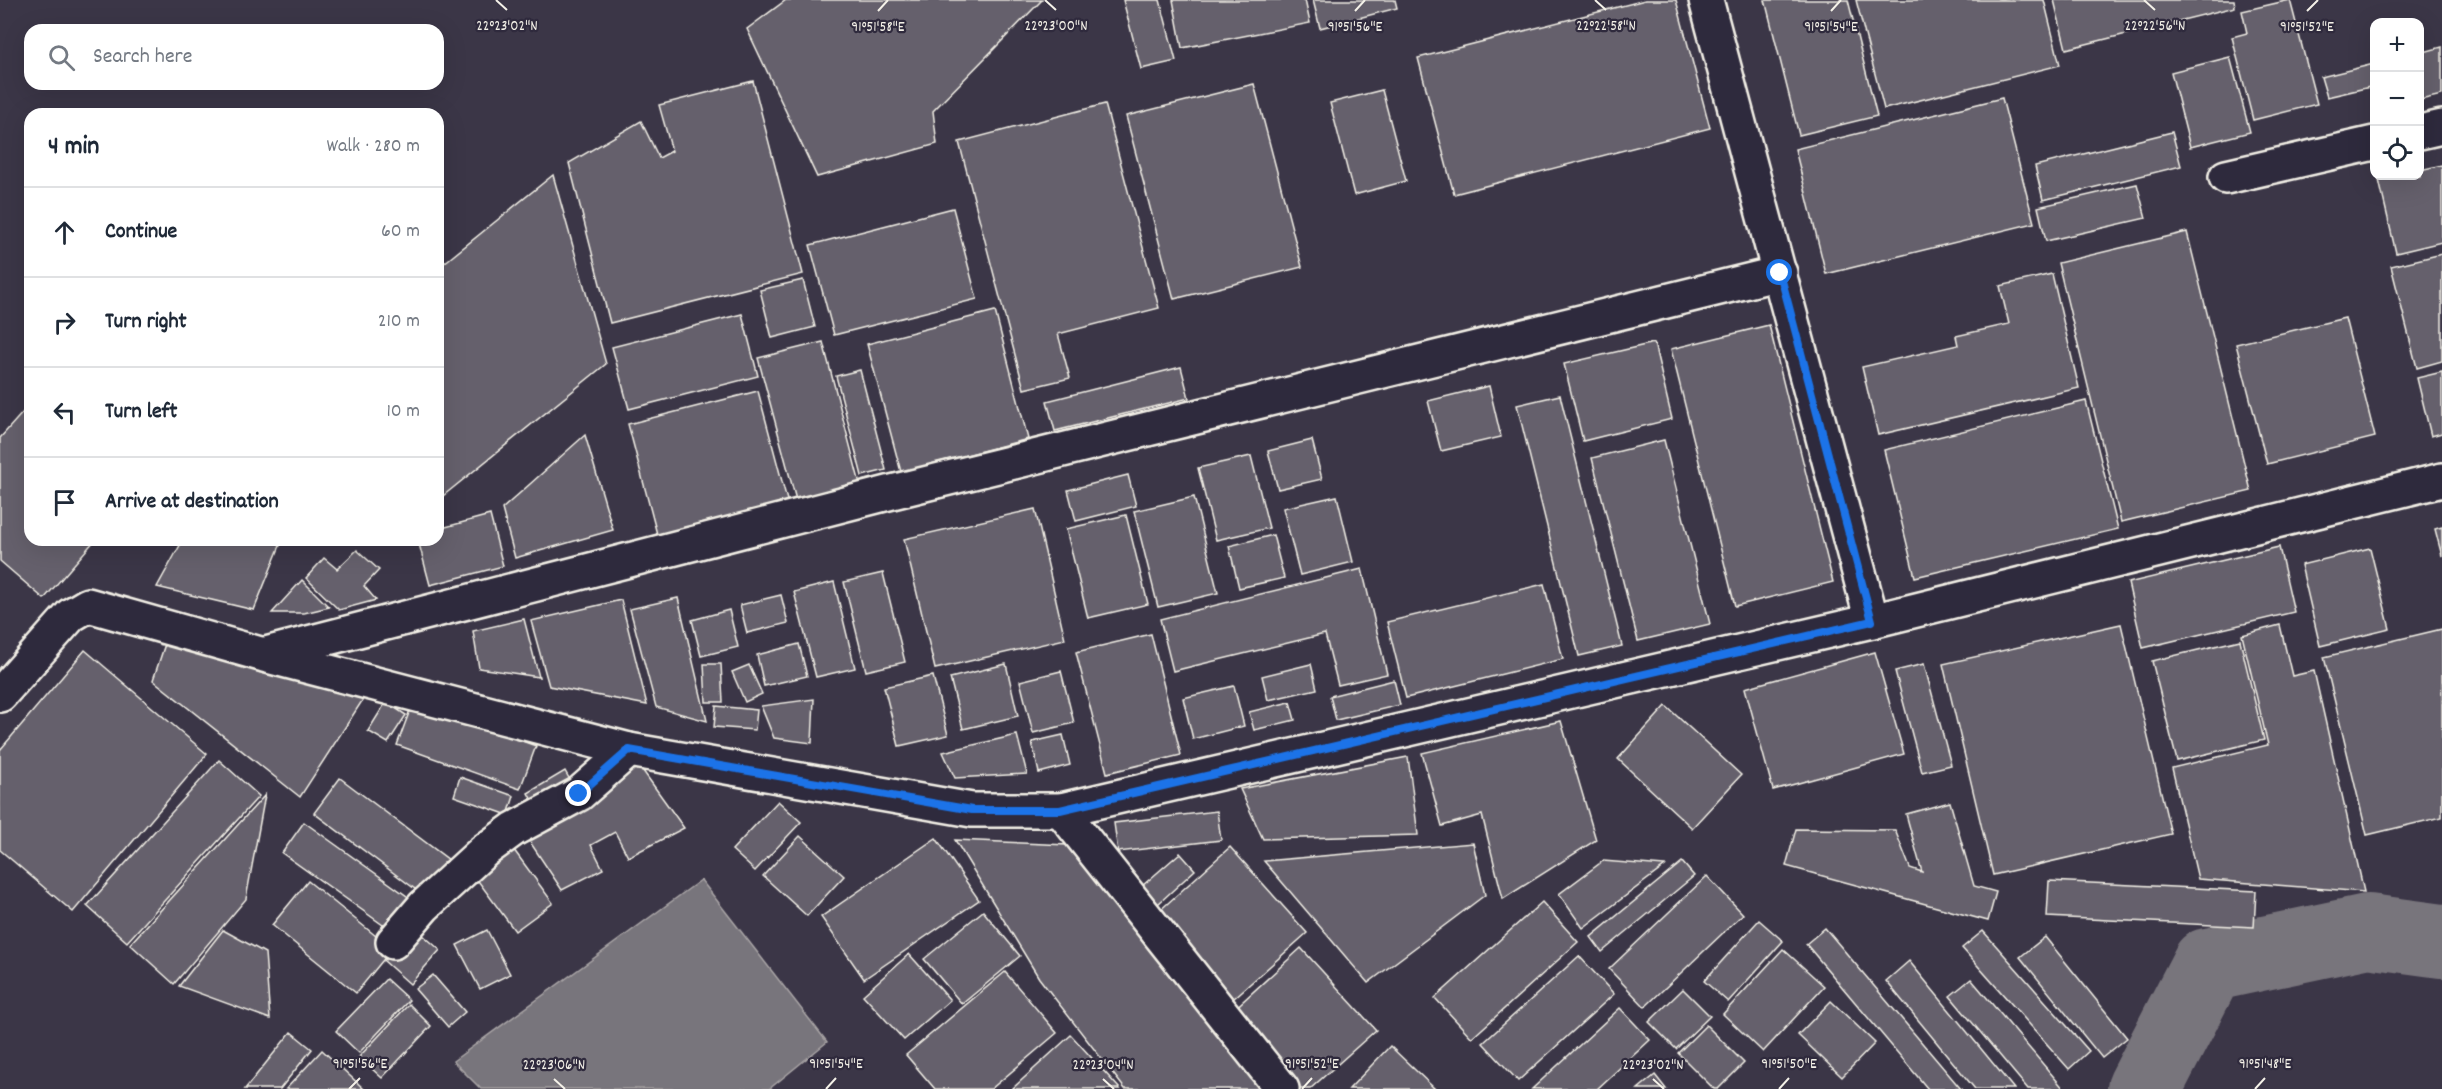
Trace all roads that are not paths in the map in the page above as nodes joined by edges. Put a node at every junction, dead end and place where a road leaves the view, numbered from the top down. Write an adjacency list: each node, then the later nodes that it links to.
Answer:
1 (1706, 0): 6 (street)
2 (2442, 127): 3 (street)
3 (2424, 131)
4 (2370, 144): 5 (street)
5 (2226, 177)
6 (1780, 273): 8 (street); 9 (street)
7 (2442, 480): 8 (street)
8 (1872, 621): 12 (street)
9 (264, 655): 10 (street); 11 (street)
10 (3, 685)
11 (629, 750): 12 (street); 13 (street)
12 (1060, 810): 14 (street)
13 (393, 942)
14 (1282, 1089)

